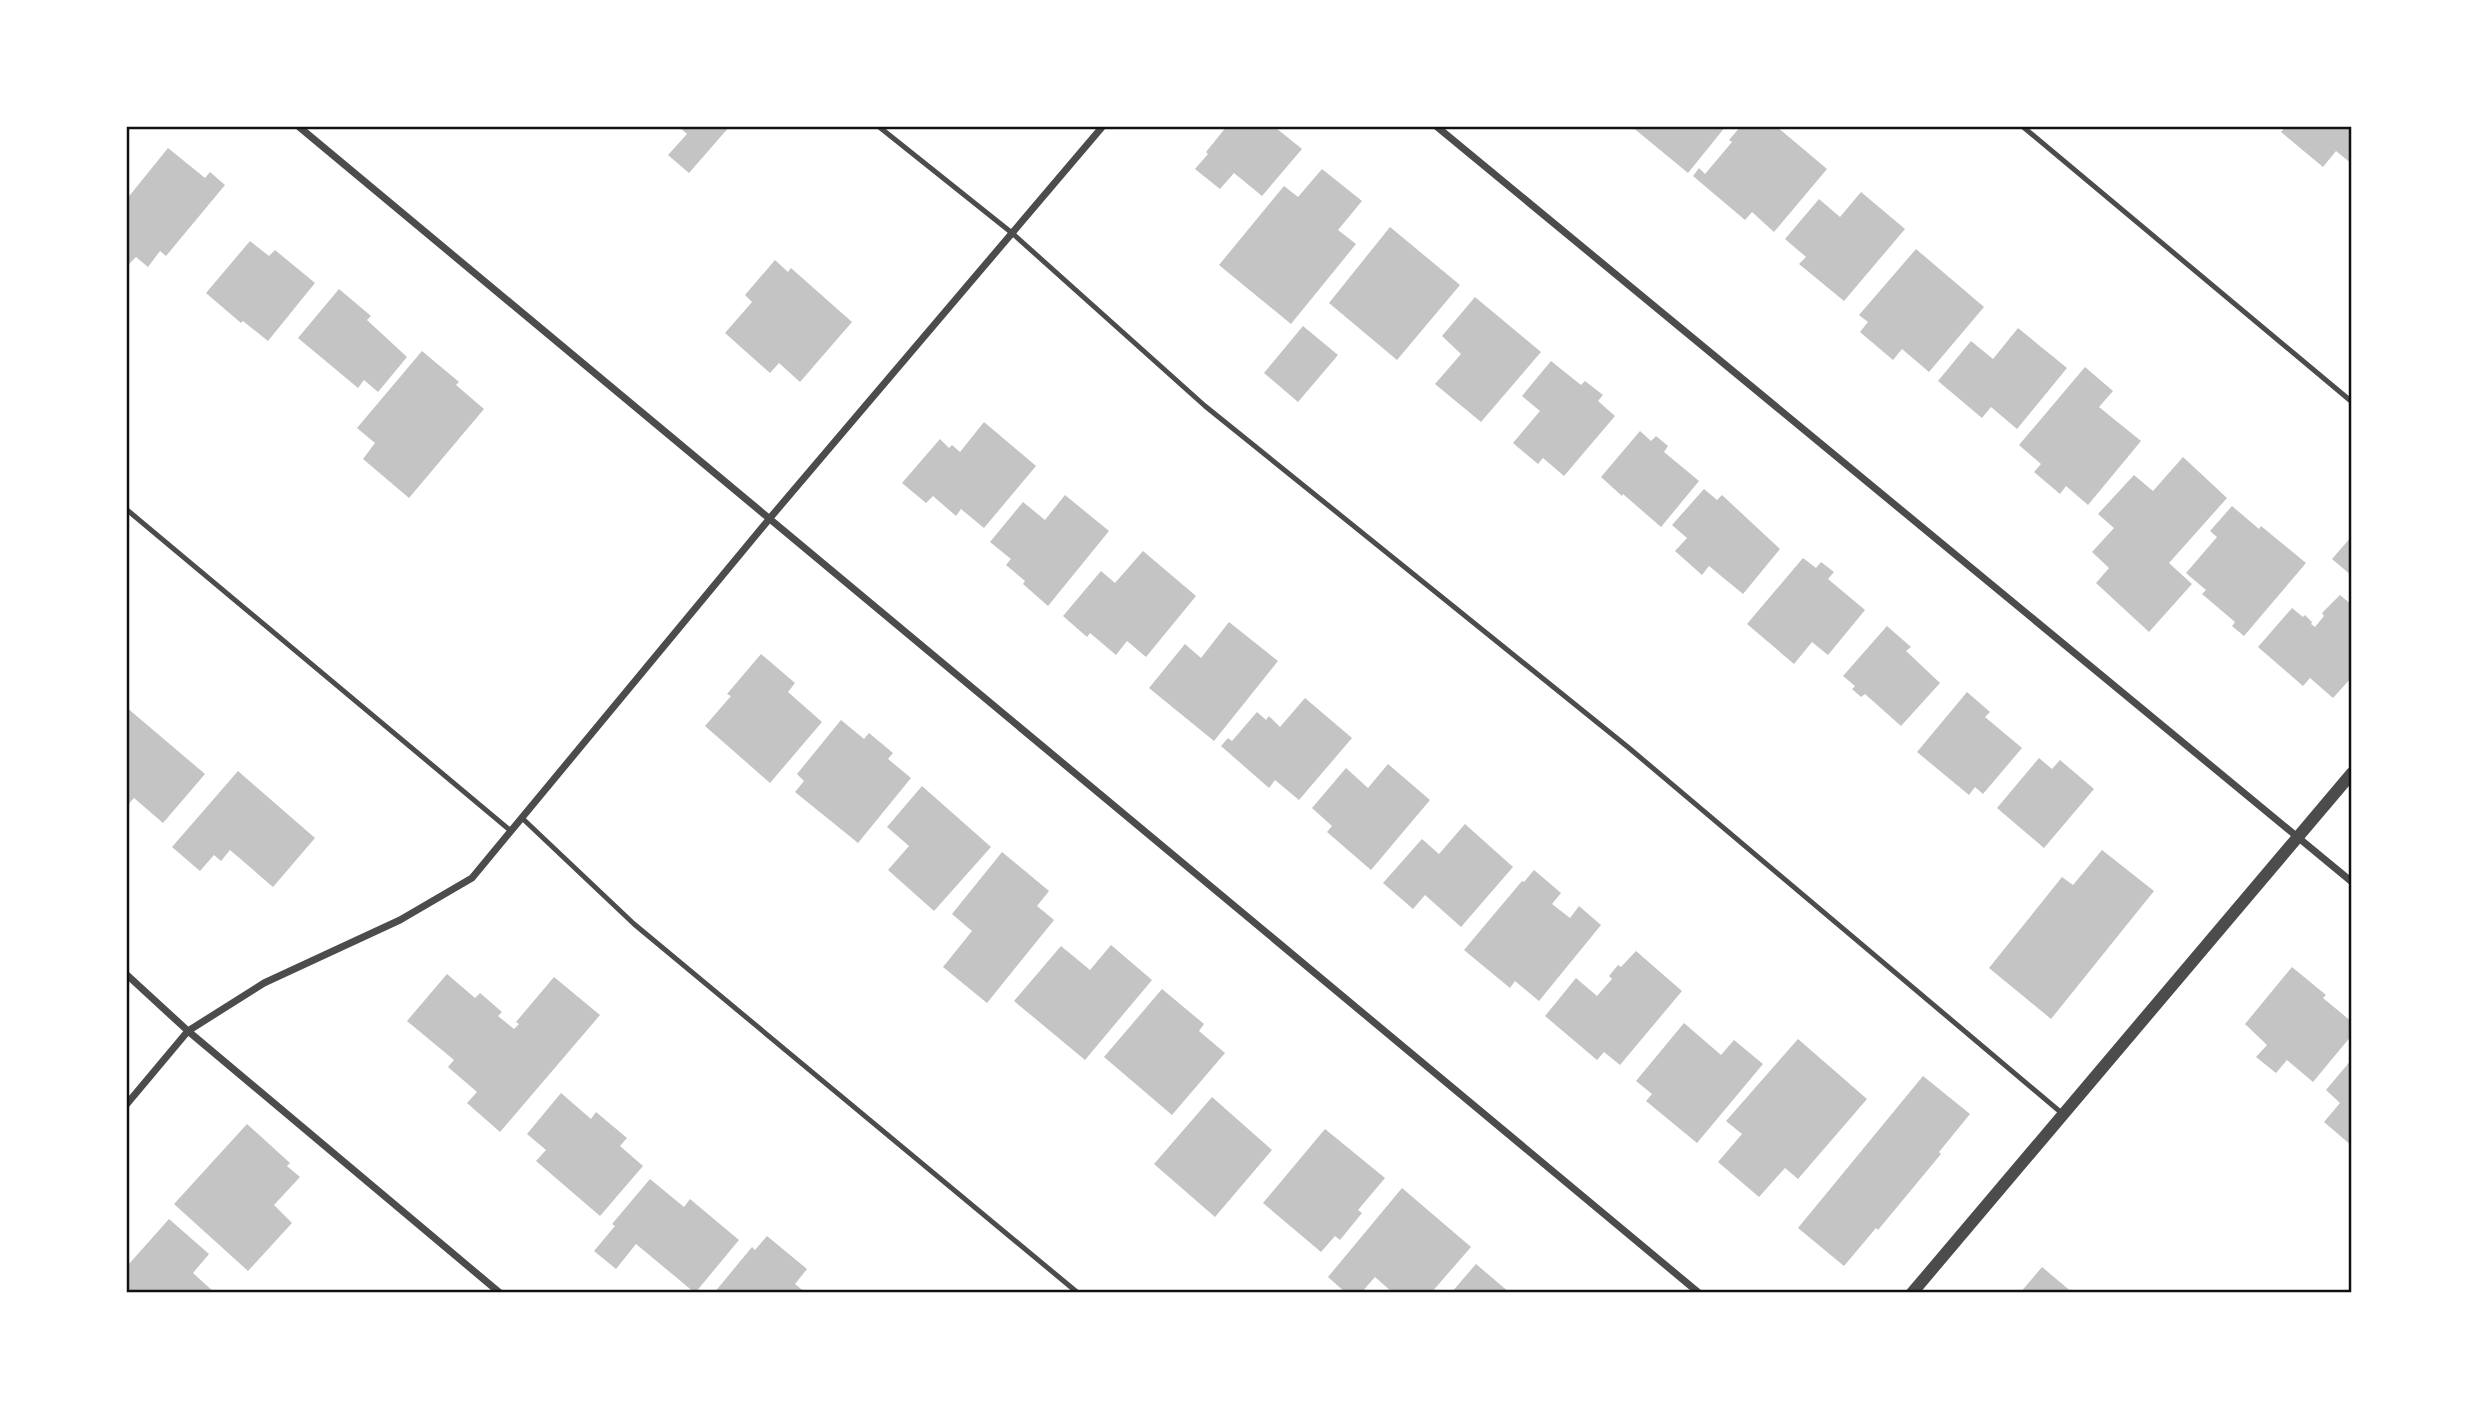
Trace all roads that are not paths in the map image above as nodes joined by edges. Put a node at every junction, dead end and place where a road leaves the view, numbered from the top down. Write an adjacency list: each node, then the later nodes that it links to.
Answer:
1 (298, 126): 9 (street)
2 (878, 126): 6 (lane)
3 (1103, 126): 6 (street)
4 (1436, 126): 13 (street)
5 (2022, 126): 7 (lane)
6 (1012, 233): 9 (street); 18 (lane)
7 (2352, 402)
8 (126, 509): 12 (lane)
9 (769, 518): 11 (street); 21 (street)
10 (2352, 773): 13 (street)
11 (522, 818): 12 (street); 20 (lane)
12 (511, 831): 16 (street)
13 (2298, 839): 14 (street); 18 (street)
14 (2352, 882)
15 (126, 974): 16 (street)
16 (188, 1031): 17 (street); 19 (street)
17 (126, 1105)
18 (2064, 1115): 22 (street)
19 (500, 1293)
20 (1077, 1293)
21 (1699, 1293)
22 (1912, 1293)

